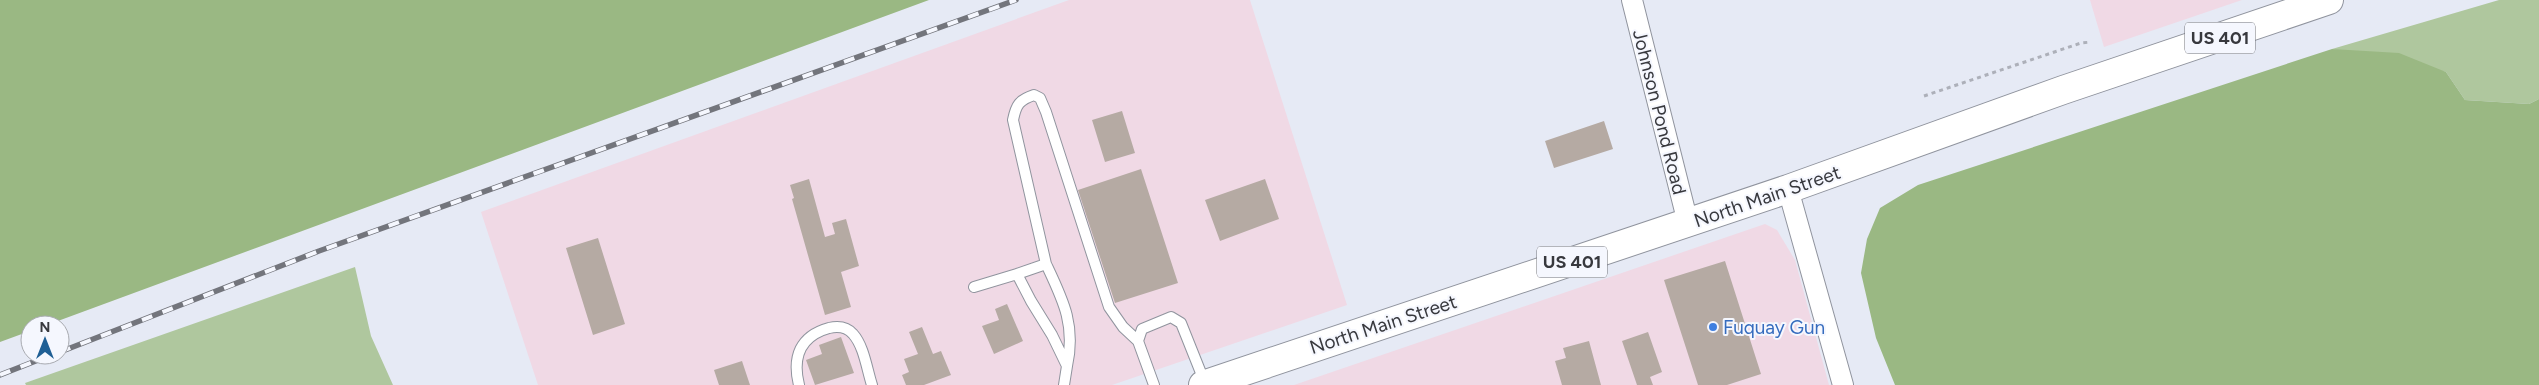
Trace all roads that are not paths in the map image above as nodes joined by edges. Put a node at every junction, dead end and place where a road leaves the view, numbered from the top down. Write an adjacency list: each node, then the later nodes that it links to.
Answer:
1 (1632, 0): 4 (street, Johnson Pond Road)
2 (2329, 0): 3 (highway, North Main Street / US 401)
3 (1788, 189): 4 (highway, North Main Street / US 401); 15 (street)
4 (1688, 223): 14 (highway, North Main Street / US 401)
5 (1046, 264): 6 (lane); 8 (lane); 9 (lane)
6 (1017, 274): 7 (lane); 9 (lane)
7 (974, 288)
8 (1138, 341): 13 (lane); 14 (lane)
9 (1067, 366): 12 (lane)
10 (799, 385): 11 (lane)
11 (872, 385)
12 (1064, 385)
13 (1154, 385)
14 (1204, 385)
15 (1843, 385)

